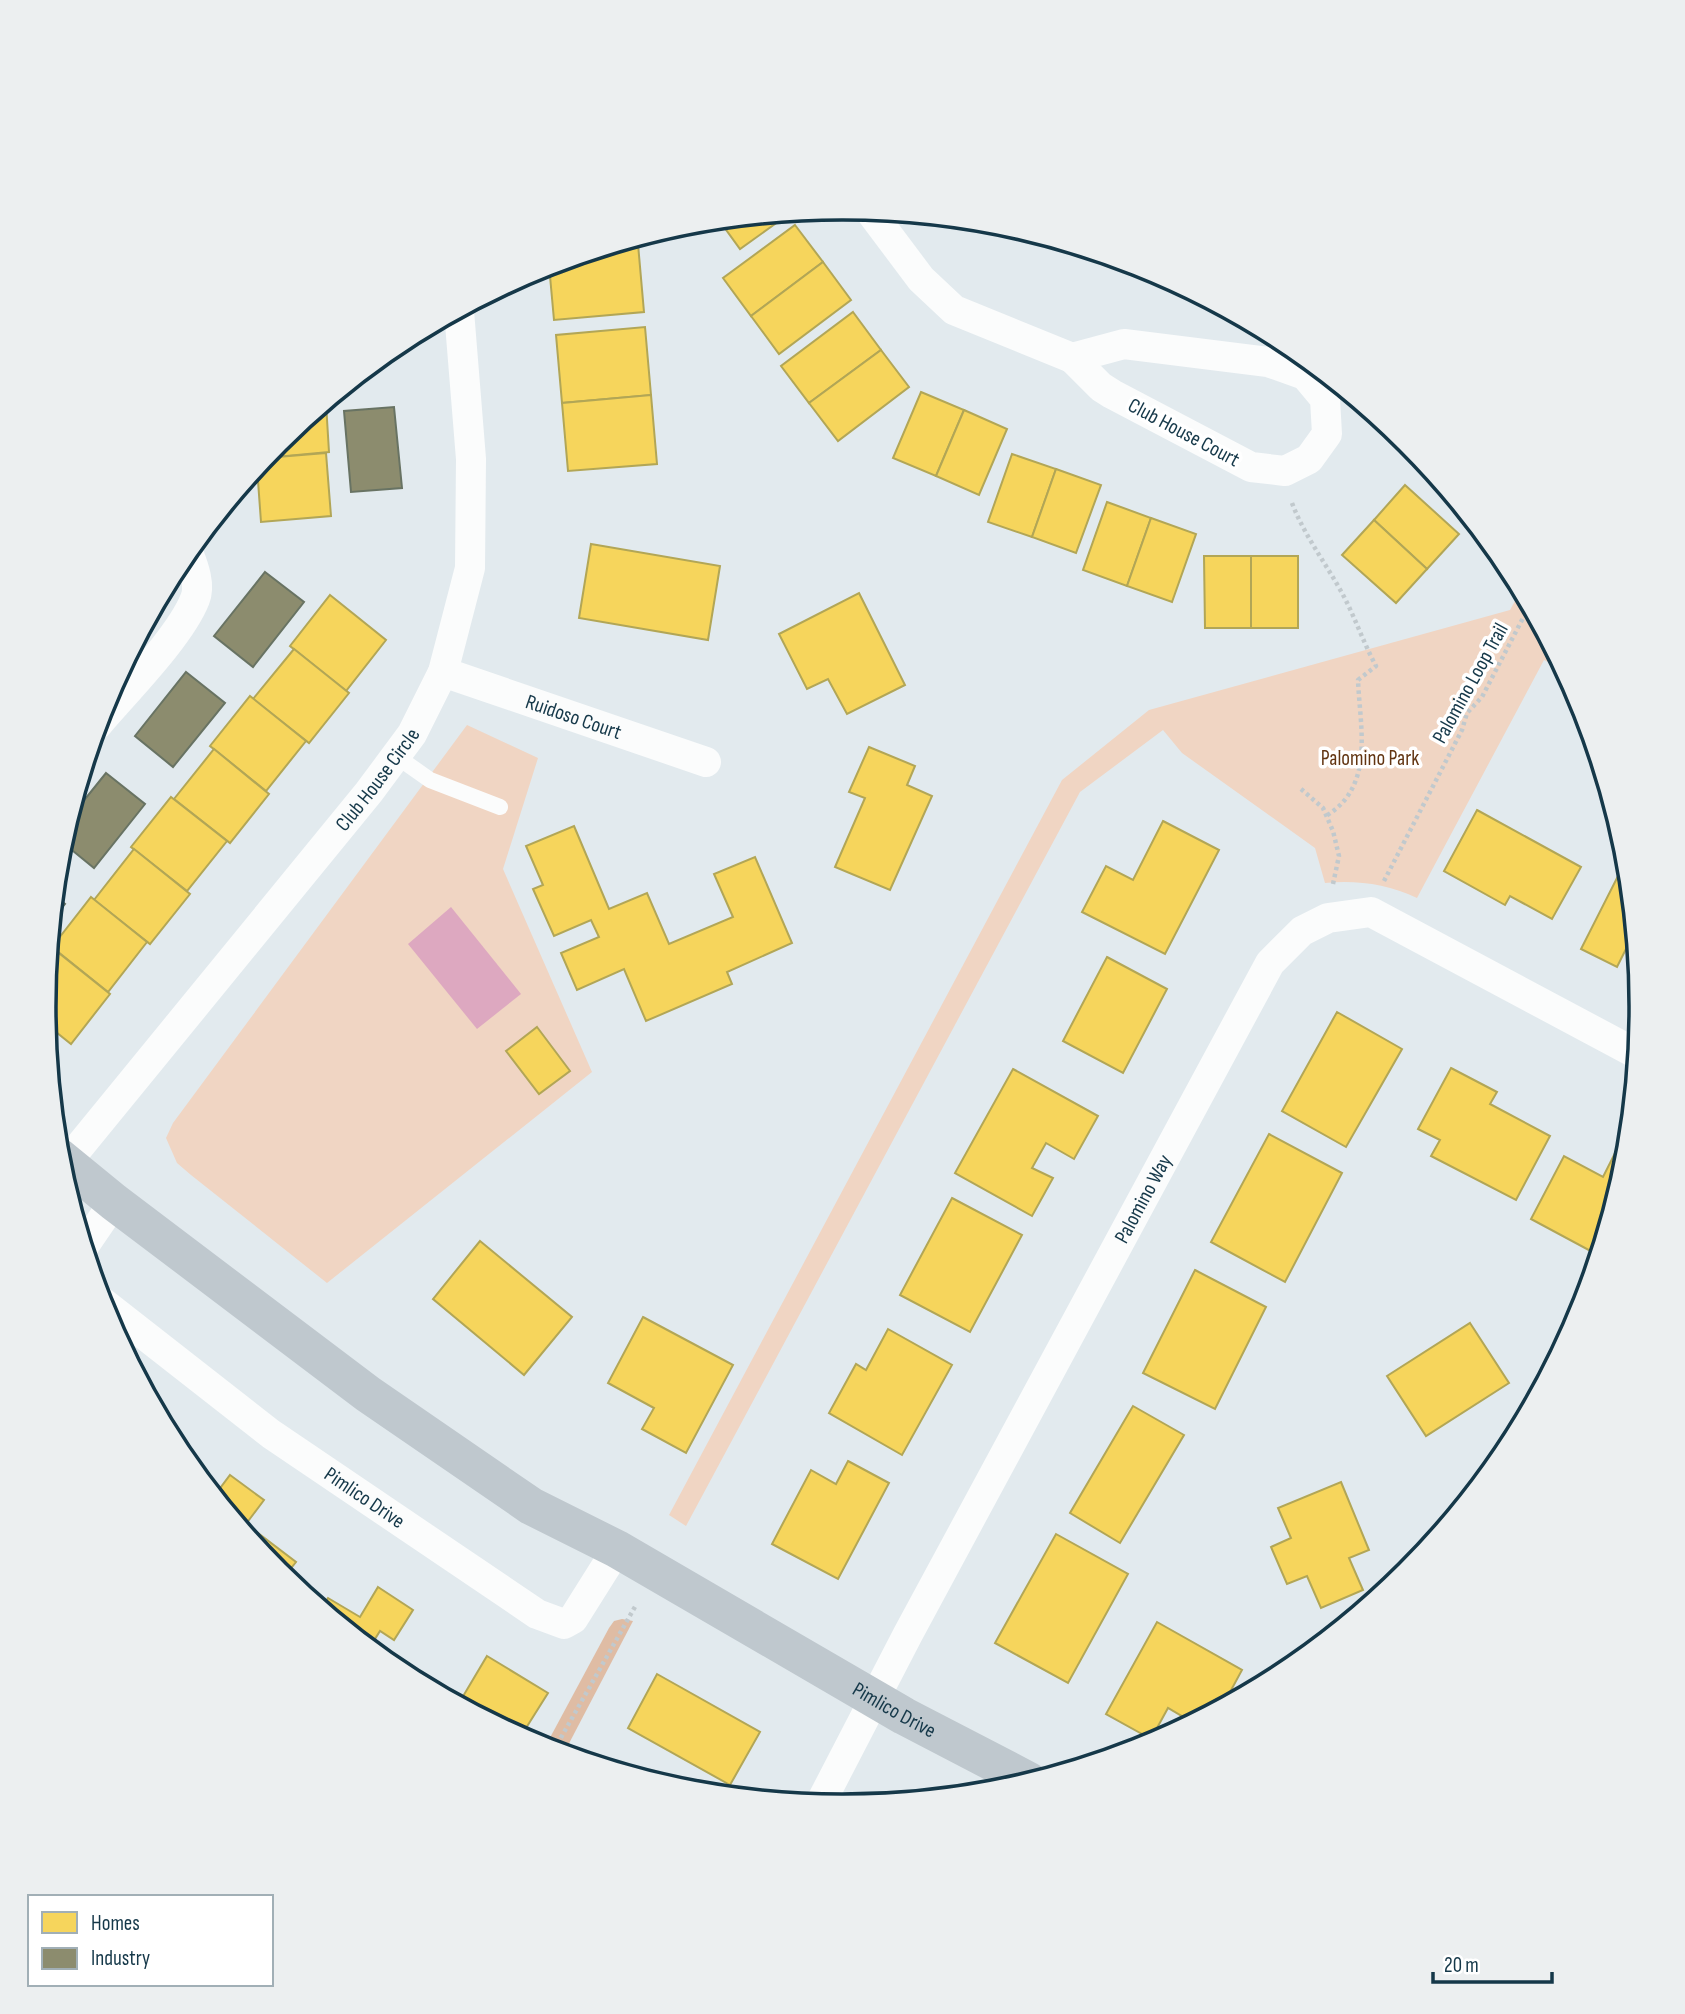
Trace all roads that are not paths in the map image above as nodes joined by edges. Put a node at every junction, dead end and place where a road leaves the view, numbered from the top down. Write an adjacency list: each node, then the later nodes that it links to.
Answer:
1 (878, 221): 3 (street, Club House Court)
2 (460, 320): 5 (street, Club House Circle)
3 (1072, 358): 3 (street, Club House Court)
4 (192, 565): 6 (street)
5 (443, 672): 7 (street, Club House Circle); 8 (street, Ruidoso Court)
6 (119, 699)
7 (396, 756): 9 (lane); 11 (street, Club House Circle)
8 (706, 762)
9 (500, 807)
10 (1627, 1049): 17 (street, Palomino Way)
11 (70, 1151)
12 (73, 1169): 13 (street, Pimlico Drive)
13 (114, 1202): 14 (street); 16 (street, Pimlico Drive)
14 (91, 1236)
15 (119, 1315): 16 (street, Pimlico Drive)
16 (617, 1549): 17 (street, Pimlico Drive)
17 (874, 1698): 18 (street, Pimlico Drive); 19 (street, Palomino Way)
18 (1015, 1774)
19 (825, 1793)

